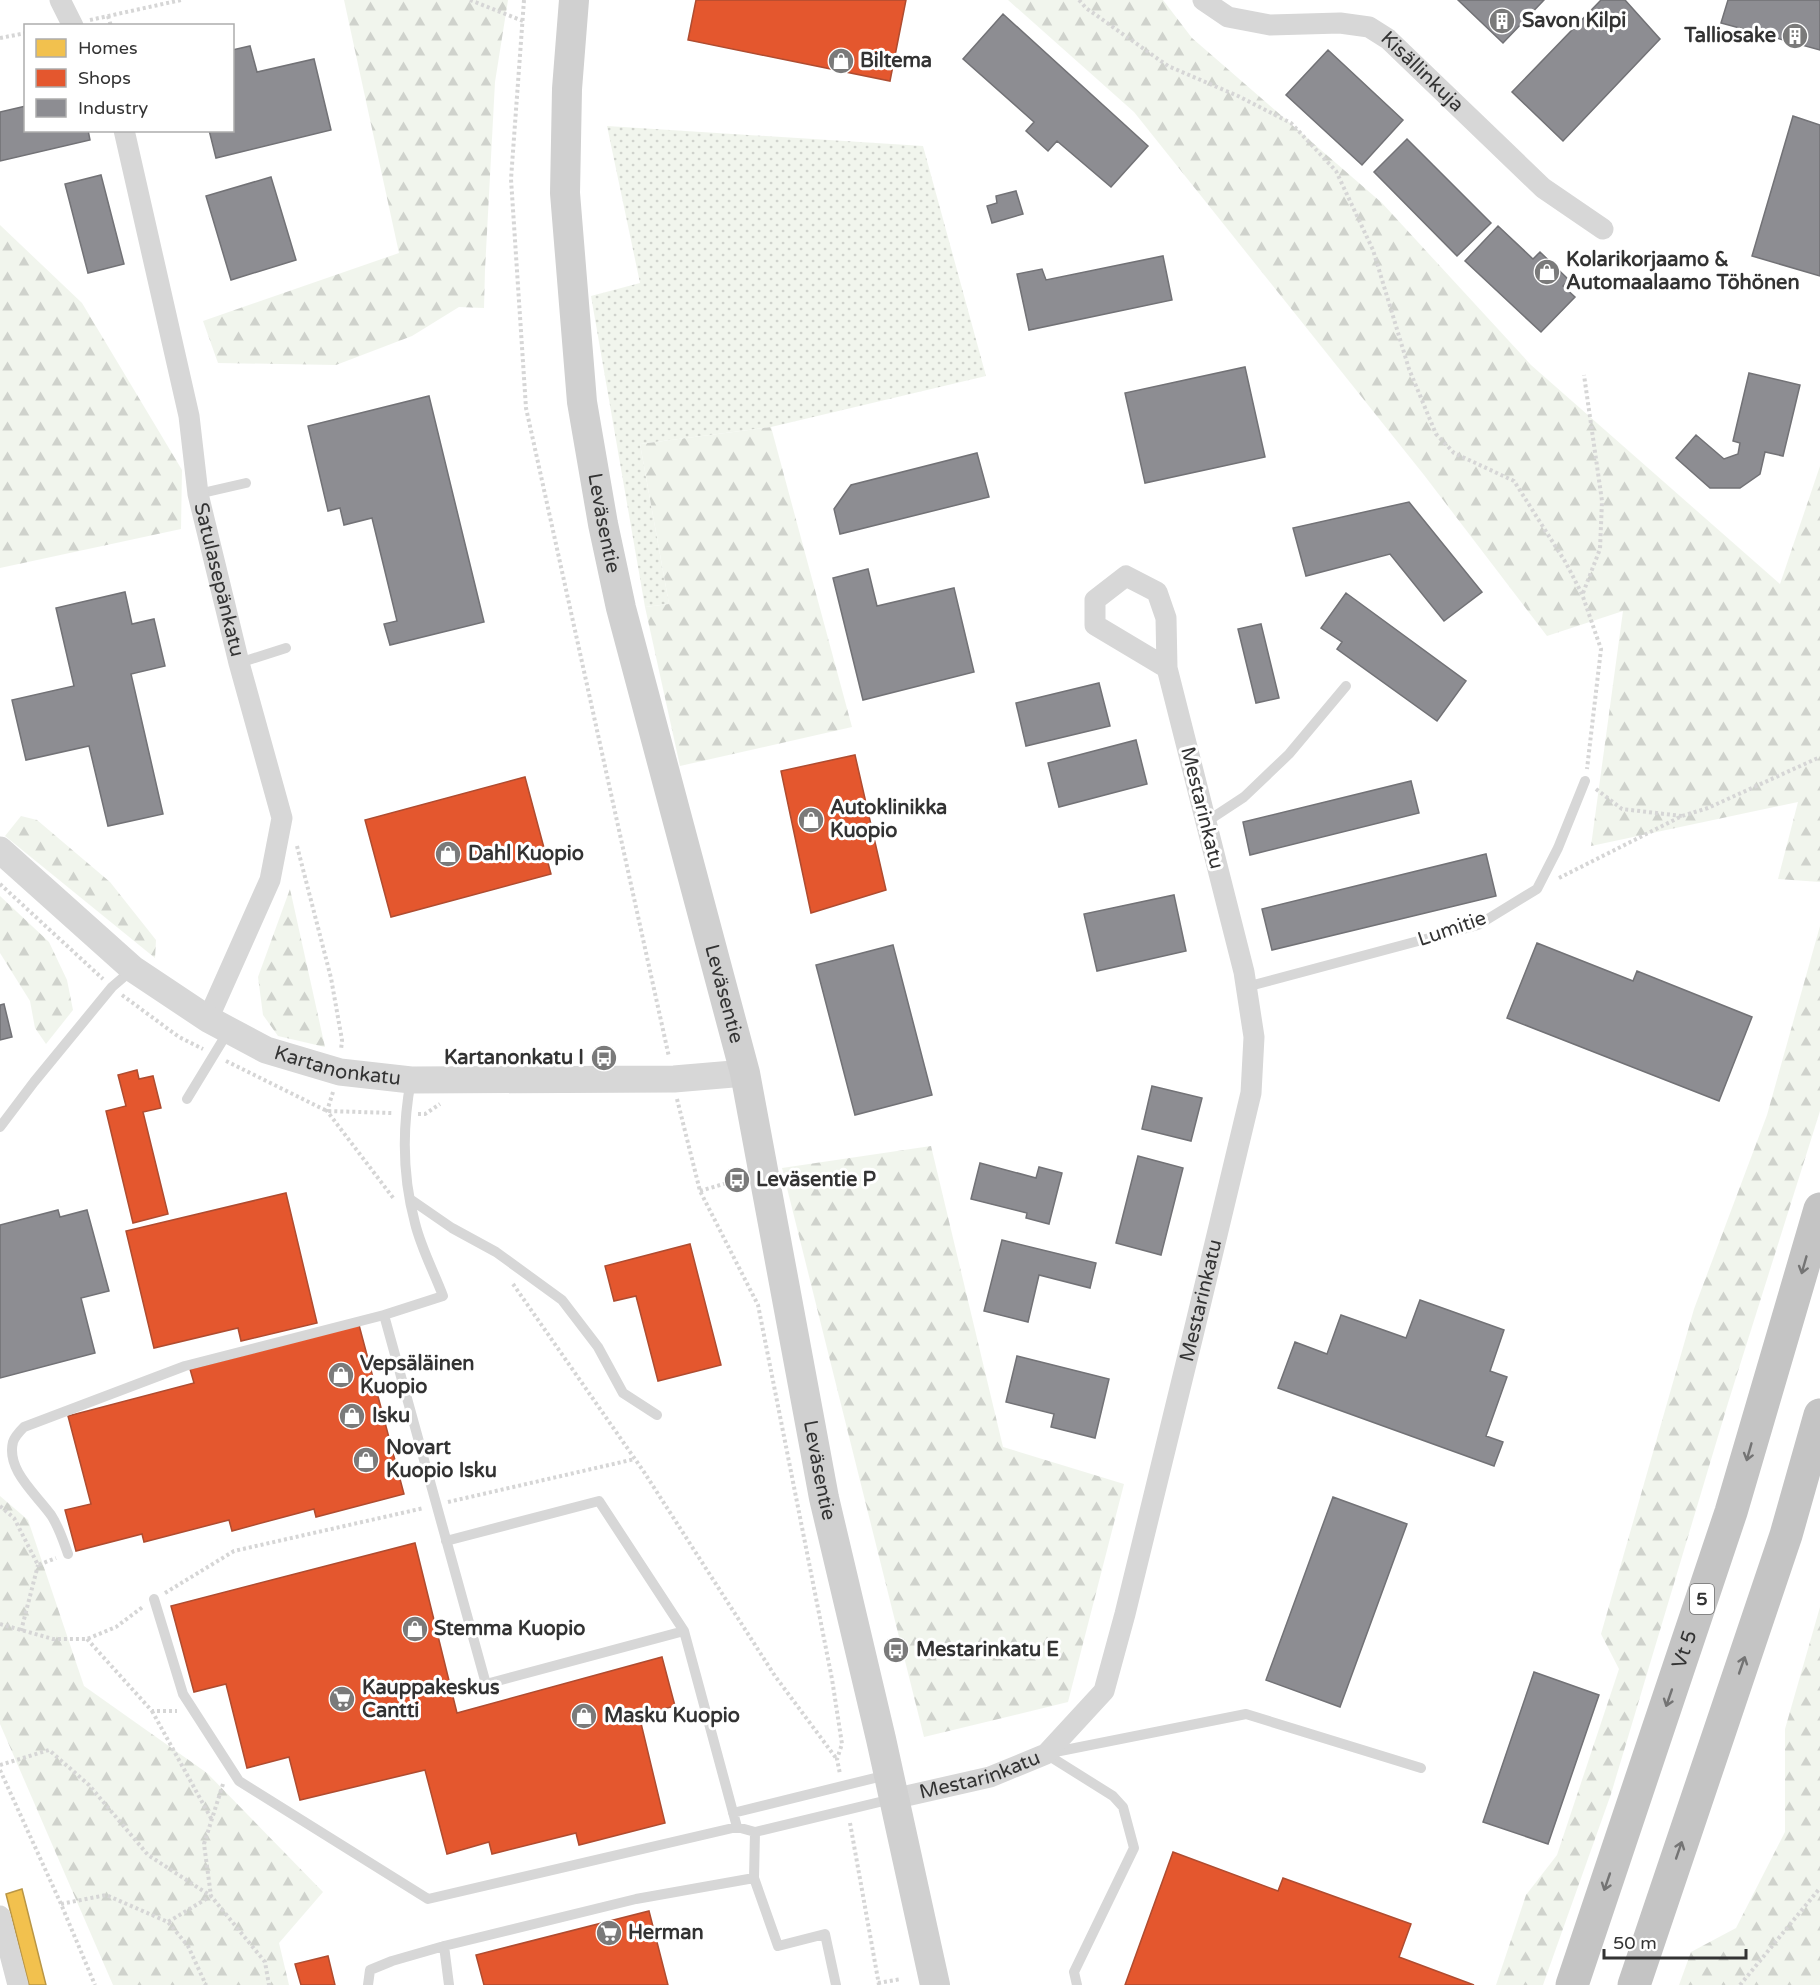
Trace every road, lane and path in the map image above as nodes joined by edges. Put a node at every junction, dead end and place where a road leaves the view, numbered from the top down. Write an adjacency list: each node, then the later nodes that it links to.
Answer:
1 (60, 0): 10 (street)
2 (180, 0): 8 (path)
3 (470, 0): 9 (path)
4 (524, 0): 9 (path)
5 (574, 0): 36 (main road, Leväsentie)
6 (1079, 0): 20 (path)
7 (1203, 0): 16 (street, Kisällinkuja)
8 (108, 16): 11 (path); 12 (path)
9 (523, 21): 37 (path)
10 (72, 24)
11 (77, 24)
12 (110, 24)
13 (24, 33): 14 (path)
14 (0, 39)
15 (124, 132): 19 (street, Satulasepänkatu)
16 (1604, 229)
17 (1584, 375): 20 (path)
18 (246, 483): 19 (lane)
19 (198, 494): 22 (street, Satulasepänkatu)
20 (1582, 594): 26 (path)
21 (286, 648): 22 (lane)
22 (239, 663): 34 (street, Satulasepänkatu)
23 (1167, 668): 28 (street, Mestarinkatu)
24 (1346, 686): 28 (lane)
25 (1820, 757): 27 (path)
26 (1585, 780): 27 (path); 31 (lane)
27 (1682, 816): 31 (path)
28 (1206, 822): 33 (street, Mestarinkatu)
29 (296, 840): 35 (path)
30 (0, 850): 32 (street, Kartanonkatu)
31 (1537, 889): 33 (lane, Lumitie)
32 (133, 969): 34 (street, Kartanonkatu); 40 (lane)
33 (1246, 987): 63 (street, Mestarinkatu)
34 (218, 1024): 35 (street, Kartanonkatu); 39 (lane)
35 (340, 1072): 38 (street, Kartanonkatu); 45 (path)
36 (745, 1072): 37 (street, Kartanonkatu); 70 (main road, Leväsentie)
37 (674, 1079): 38 (street, Kartanonkatu); 42 (path)
38 (411, 1080): 43 (lane)
39 (188, 1099)
40 (0, 1127)
41 (737, 1180): 42 (path)
42 (700, 1191): 64 (path)
43 (410, 1200): 45 (lane); 48 (lane)
44 (1820, 1209): 94 (highway, Vt 5 / 5, one-way to 94)
45 (415, 1225): 47 (lane)
46 (507, 1275): 50 (path)
47 (384, 1316): 51 (lane); 54 (lane)
48 (657, 1415)
49 (1820, 1415): 95 (highway, one-way to 49)
50 (635, 1459): 51 (path); 64 (path)
51 (436, 1505): 53 (lane); 56 (path)
52 (0, 1506): 55 (path)
53 (446, 1541): 59 (lane); 59 (lane)
54 (68, 1554): 55 (path)
55 (38, 1566): 58 (path)
56 (154, 1599): 60 (path); 61 (lane)
57 (0, 1624): 58 (path)
58 (21, 1631): 60 (path)
59 (684, 1631): 72 (lane)
60 (87, 1639): 62 (path)
61 (194, 1710): 62 (path); 74 (lane)
62 (152, 1712): 73 (path)
63 (1046, 1754): 66 (lane); 70 (street, Mestarinkatu); 93 (lane)
64 (837, 1759): 69 (path)
65 (0, 1765): 78 (path)
66 (1421, 1768)
67 (0, 1770): 79 (path)
68 (218, 1776): 73 (path)
69 (842, 1786): 70 (lane); 72 (lane)
70 (891, 1787): 71 (lane); 92 (main road, Leväsentie)
71 (847, 1810): 75 (lane); 84 (path)
72 (733, 1813): 74 (lane)
73 (213, 1820): 78 (path)
74 (737, 1827): 75 (lane)
75 (755, 1832): 76 (lane)
76 (754, 1878): 82 (lane); 91 (lane)
77 (1820, 1888): 96 (path)
78 (211, 1896): 81 (path); 88 (path)
79 (61, 1904): 81 (path); 86 (path)
80 (0, 1916): 85 (street)
81 (168, 1922): 87 (path)
82 (444, 1946): 89 (lane); 90 (lane)
83 (901, 1979): 84 (path)
84 (879, 1984)
85 (18, 1985)
86 (95, 1985)
87 (206, 1985)
88 (269, 1985)
89 (368, 1985)
90 (449, 1985)
91 (836, 1985)
92 (935, 1985)
93 (1077, 1985)
94 (1572, 1985)
95 (1634, 1985)
96 (1740, 1985)

